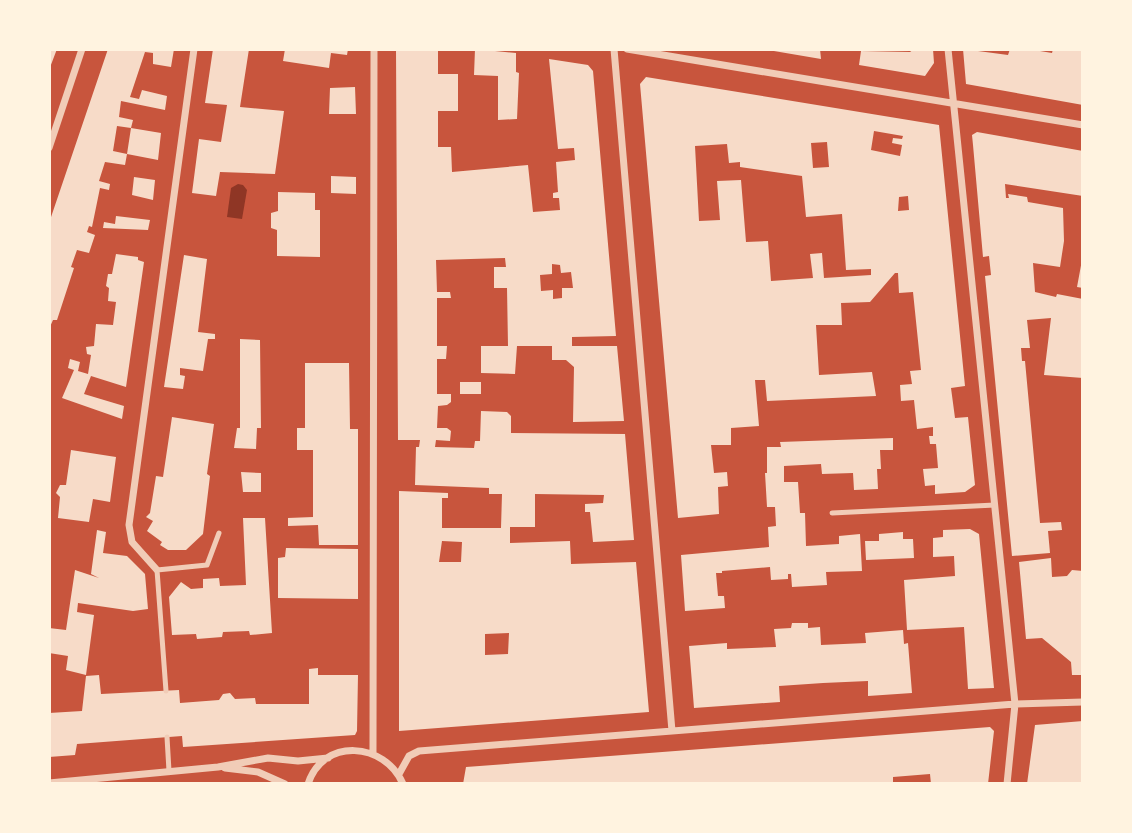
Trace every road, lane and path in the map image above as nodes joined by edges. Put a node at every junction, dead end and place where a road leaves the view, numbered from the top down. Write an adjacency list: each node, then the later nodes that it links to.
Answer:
1 (82, 49): 9 (street)
2 (194, 49): 13 (street)
3 (374, 49): 19 (street)
4 (614, 49): 17 (street)
5 (627, 49): 7 (street)
6 (948, 49): 7 (street)
7 (953, 102): 8 (street); 10 (street)
8 (1083, 125)
9 (49, 148)
10 (995, 505): 11 (lane); 16 (street)
11 (832, 513)
12 (219, 533): 13 (lane)
13 (157, 570): 14 (lane)
14 (166, 691)
15 (1083, 702): 16 (street)
16 (1015, 704): 17 (street); 28 (street)
17 (672, 731): 23 (street)
18 (167, 737): 22 (lane)
19 (373, 753): 20 (street); 23 (street)
20 (328, 758): 21 (street); 26 (street)
21 (218, 767): 22 (street); 25 (street)
22 (169, 771): 24 (street)
23 (399, 774): 27 (street)
24 (49, 783)
25 (285, 784)
26 (308, 784)
27 (403, 784)
28 (1007, 784)

